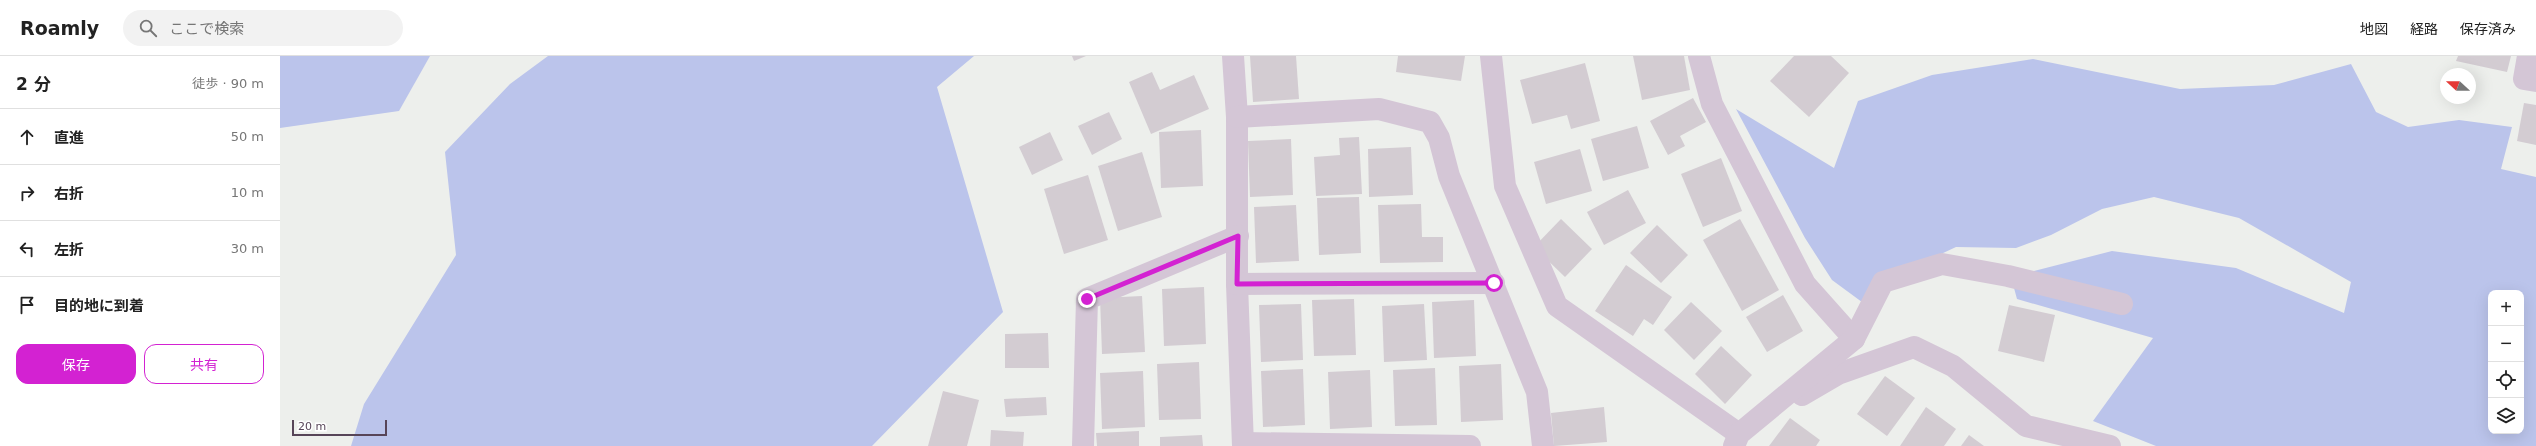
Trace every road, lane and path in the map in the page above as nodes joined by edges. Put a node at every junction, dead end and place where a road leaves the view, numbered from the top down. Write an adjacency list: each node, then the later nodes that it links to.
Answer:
1 (1233, 56): 6 (street)
2 (1491, 56): 12 (street)
3 (1699, 56): 11 (street)
4 (2528, 56): 5 (street)
5 (2536, 81)
6 (1237, 117): 7 (street); 8 (street)
7 (1238, 236): 9 (street); 14 (street)
8 (1494, 283): 9 (street); 16 (street)
9 (1237, 284): 13 (street)
10 (2122, 304): 11 (street)
11 (1854, 340): 12 (street)
12 (1736, 440): 17 (street)
13 (1243, 444): 15 (street)
14 (1083, 446)
15 (1470, 446)
16 (1543, 446)
17 (2110, 446)

